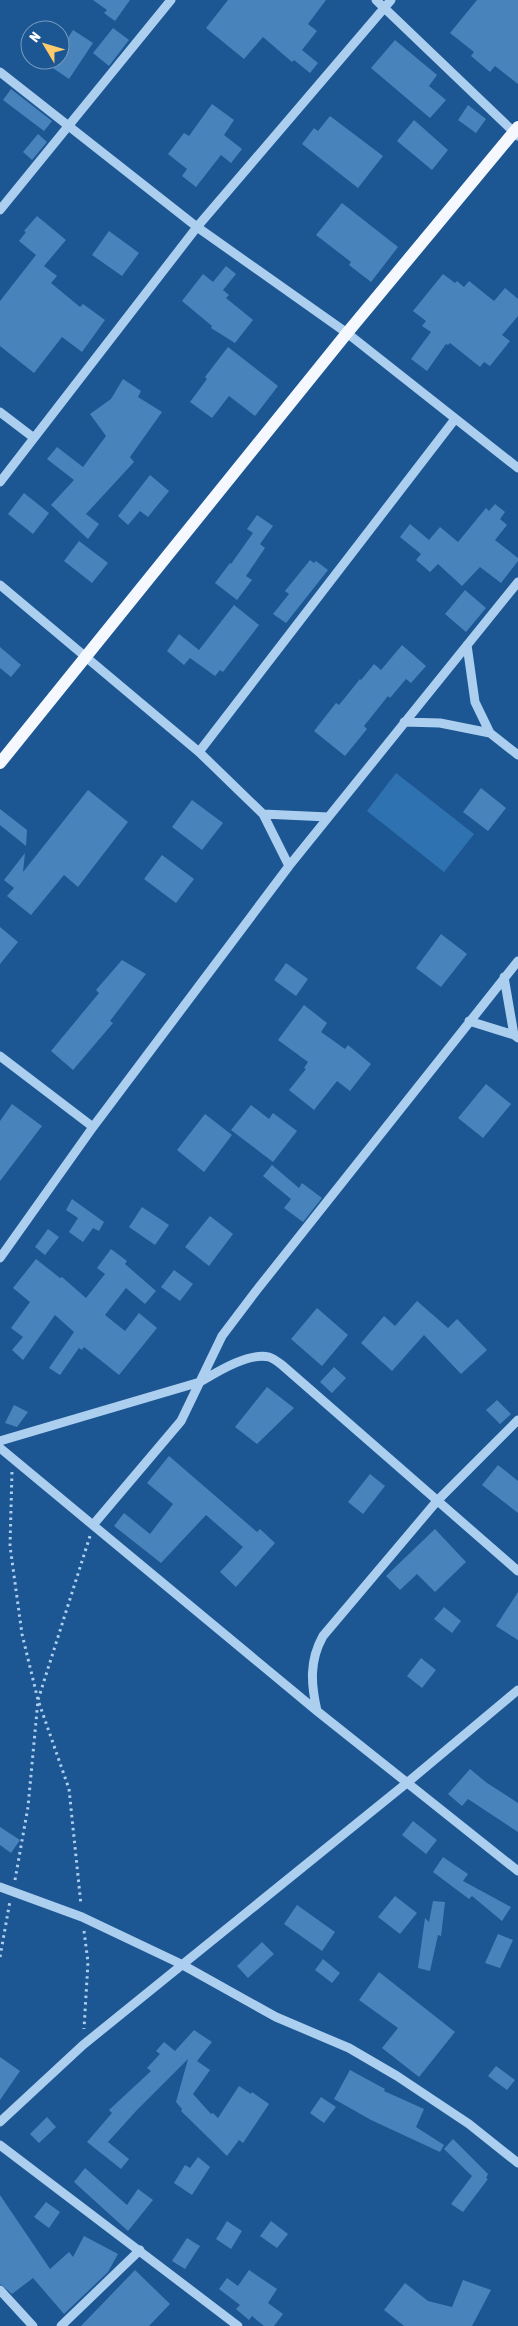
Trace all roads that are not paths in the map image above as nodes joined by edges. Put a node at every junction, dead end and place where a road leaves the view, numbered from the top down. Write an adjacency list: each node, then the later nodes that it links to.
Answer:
1 (171, 0): 5 (street)
2 (376, 0): 3 (street)
3 (388, 4): 6 (street); 8 (street)
4 (0, 72): 5 (street)
5 (69, 126): 7 (street); 8 (street)
6 (516, 132): 9 (main road)
7 (0, 210)
8 (197, 227): 9 (street); 12 (street)
9 (347, 333): 11 (street); 18 (main road)
10 (0, 412): 12 (street)
11 (455, 419): 13 (street); 21 (street)
12 (34, 438): 14 (street)
13 (518, 468)
14 (0, 482)
15 (518, 582): 17 (street)
16 (0, 585): 18 (street)
17 (467, 645): 19 (street); 20 (street)
18 (86, 658): 21 (street); 23 (main road)
19 (404, 722): 20 (street); 25 (street)
20 (490, 734): 22 (street)
21 (199, 752): 24 (street)
22 (518, 755)
23 (0, 763)
24 (263, 814): 25 (street); 26 (street)
25 (328, 817): 26 (street)
26 (289, 866): 32 (street)
27 (518, 961): 28 (street)
28 (504, 977): 29 (street); 30 (street)
29 (469, 1021): 30 (street); 34 (street)
30 (516, 1036)
31 (0, 1056): 32 (street)
32 (93, 1127): 33 (street)
33 (0, 1258)
34 (200, 1382): 36 (street); 38 (street); 39 (street)
35 (518, 1420): 38 (street)
36 (0, 1441)
37 (0, 1448): 39 (street)
38 (437, 1500): 40 (street); 42 (street)
39 (93, 1525): 42 (street)
40 (518, 1571)
41 (518, 1690): 43 (street)
42 (317, 1712): 43 (street)
43 (408, 1782): 44 (street); 46 (street)
44 (518, 1871)
45 (0, 1887): 46 (street)
46 (181, 1964): 47 (street); 49 (street)
47 (0, 2122)
48 (0, 2145): 50 (street)
49 (518, 2162)
50 (140, 2250): 53 (street); 54 (street)
51 (0, 2290): 52 (street)
52 (33, 2326)
53 (61, 2326)
54 (238, 2326)

